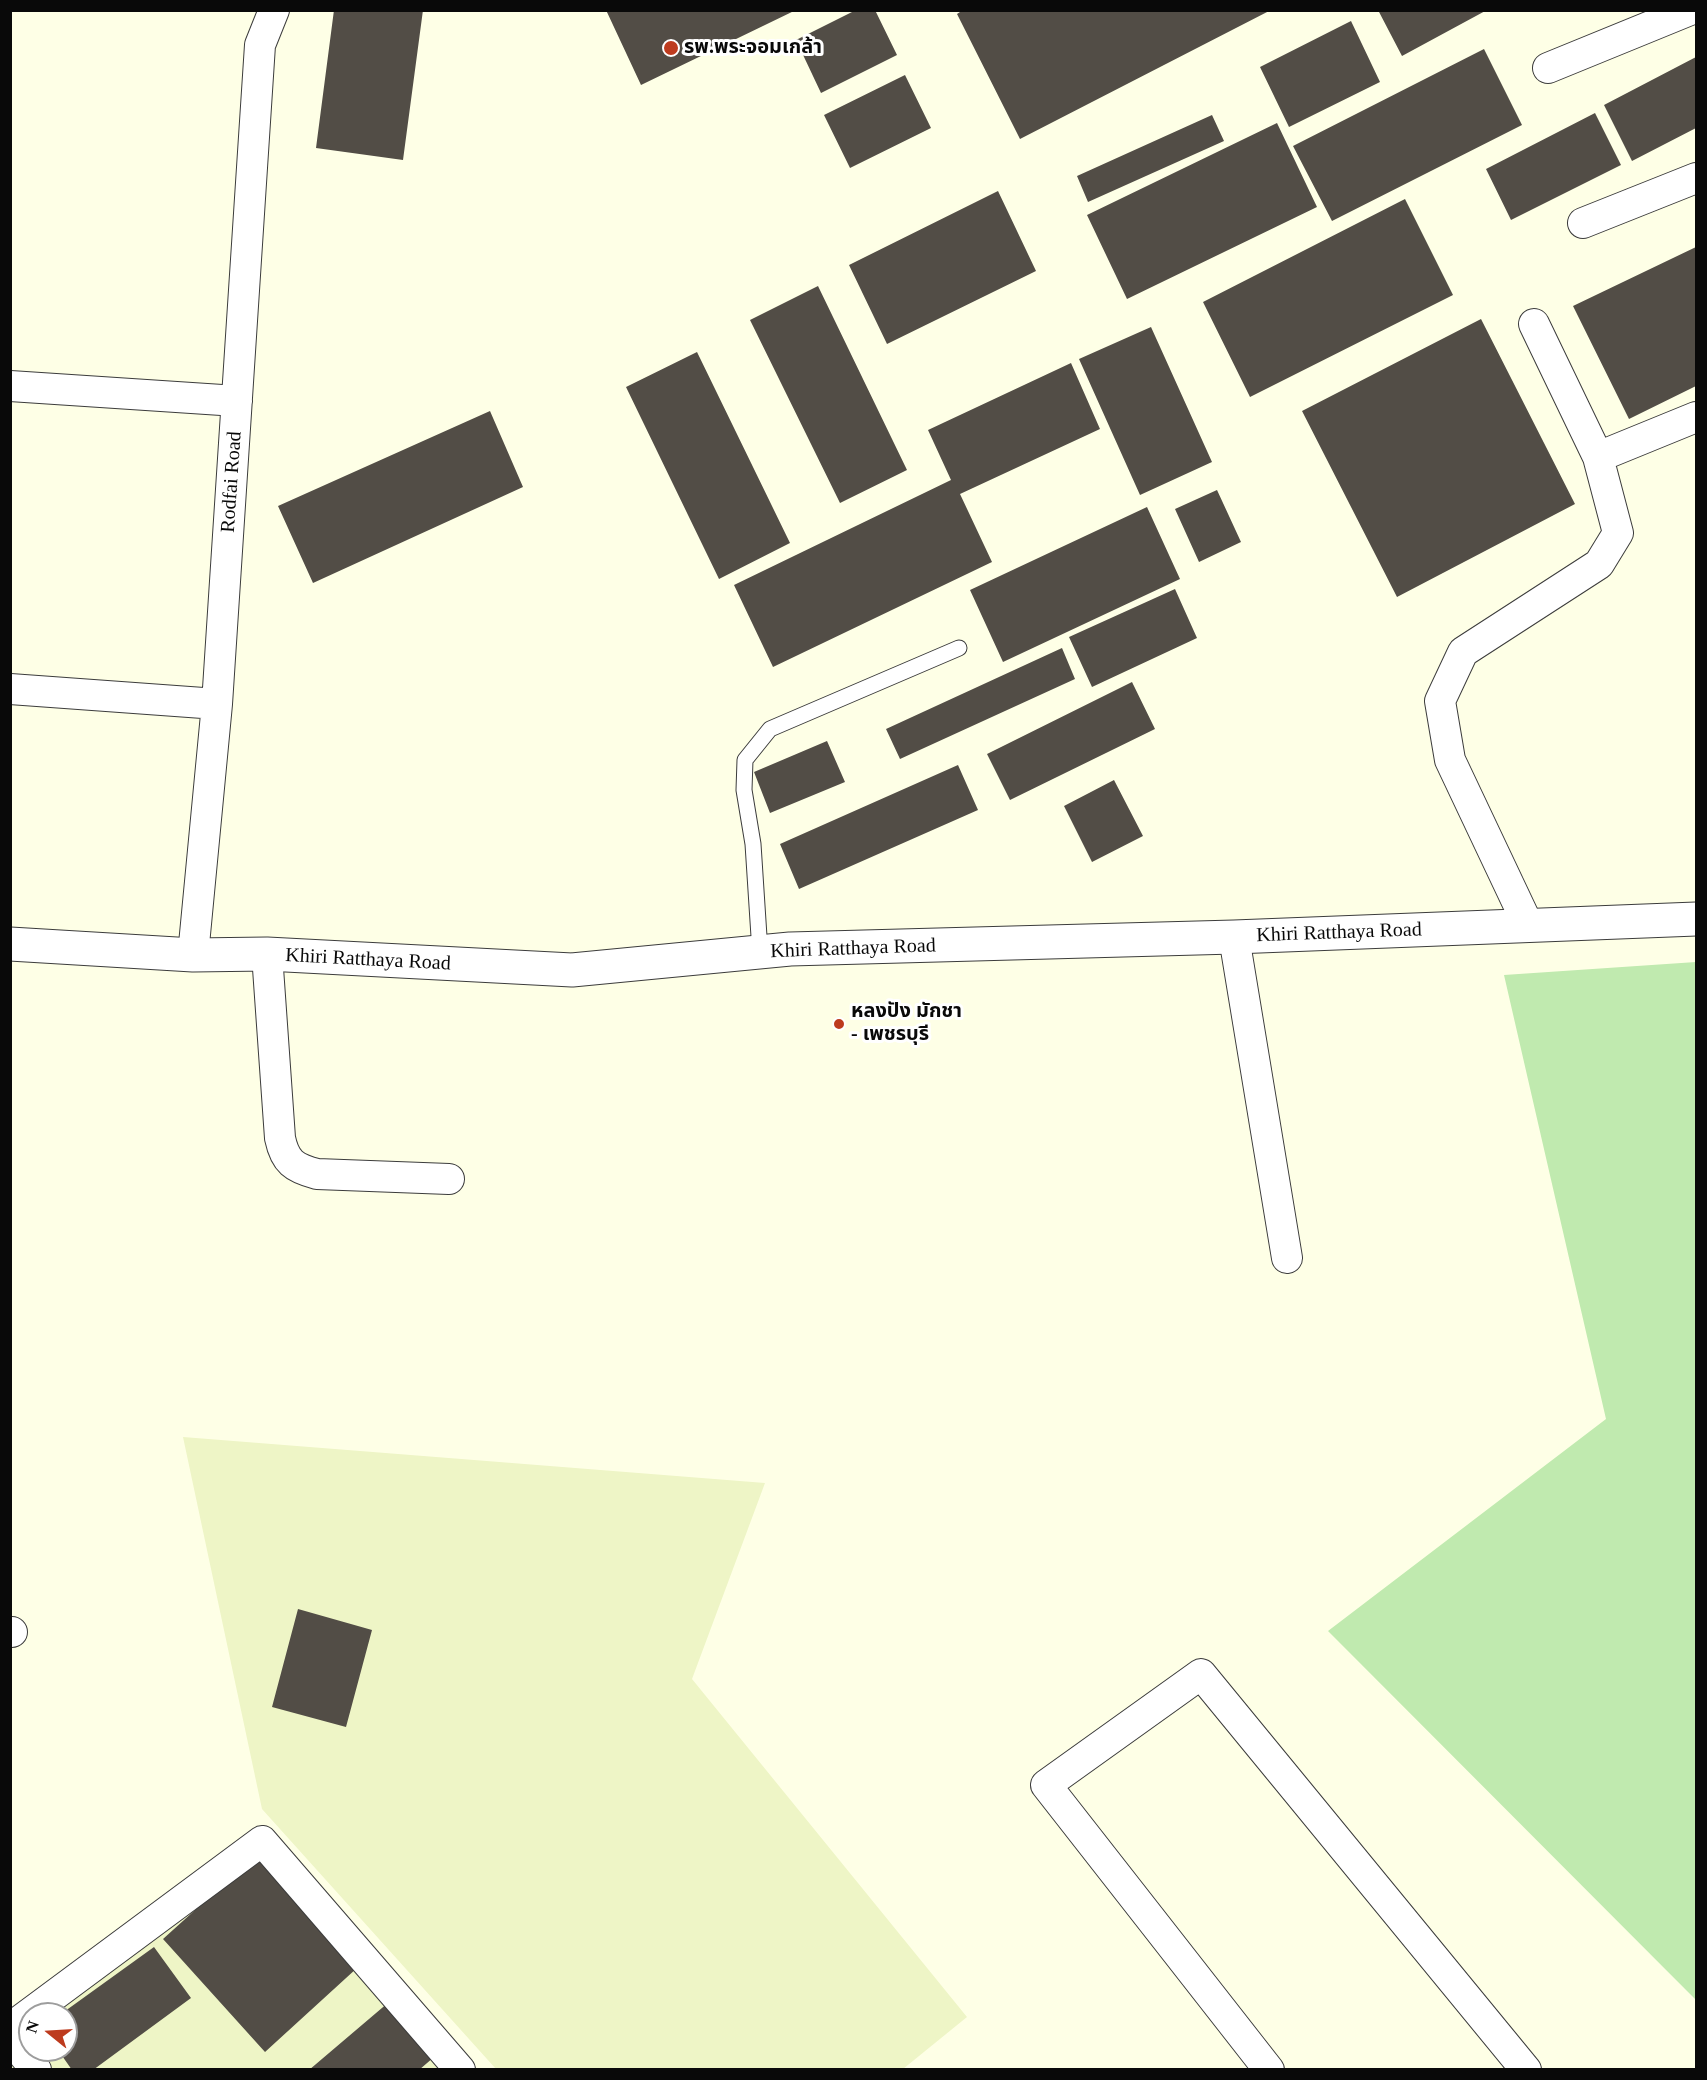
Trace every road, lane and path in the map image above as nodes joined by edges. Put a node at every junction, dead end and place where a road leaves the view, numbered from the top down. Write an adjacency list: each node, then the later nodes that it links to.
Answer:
1 (274, 10): 8 (street, Rodfai Road)
2 (1690, 10): 3 (street)
3 (1548, 68)
4 (1696, 178): 5 (street)
5 (1583, 223)
6 (1534, 324): 10 (street)
7 (10, 386): 8 (street)
8 (237, 401): 13 (street, Rodfai Road)
9 (1696, 417): 10 (street)
10 (1598, 457): 15 (street)
11 (959, 648): 18 (lane)
12 (10, 688): 13 (street)
13 (217, 704): 20 (street, Rodfai Road)
14 (1696, 920): 15 (street, Khiri Ratthaya Road)
15 (1528, 925): 16 (street, Khiri Ratthaya Road)
16 (1234, 937): 18 (street, Khiri Ratthaya Road); 22 (street)
17 (10, 944): 20 (street, Khiri Ratthaya Road)
18 (760, 952): 19 (street, Khiri Ratthaya Road)
19 (267, 954): 20 (street, Khiri Ratthaya Road); 21 (street)
20 (193, 955)
21 (449, 1179)
22 (1287, 1258)
23 (10, 2028): 26 (street)
24 (10, 2038): 25 (street)
25 (36, 2070)
26 (460, 2070)
27 (1269, 2070): 28 (street)
28 (1526, 2070)

